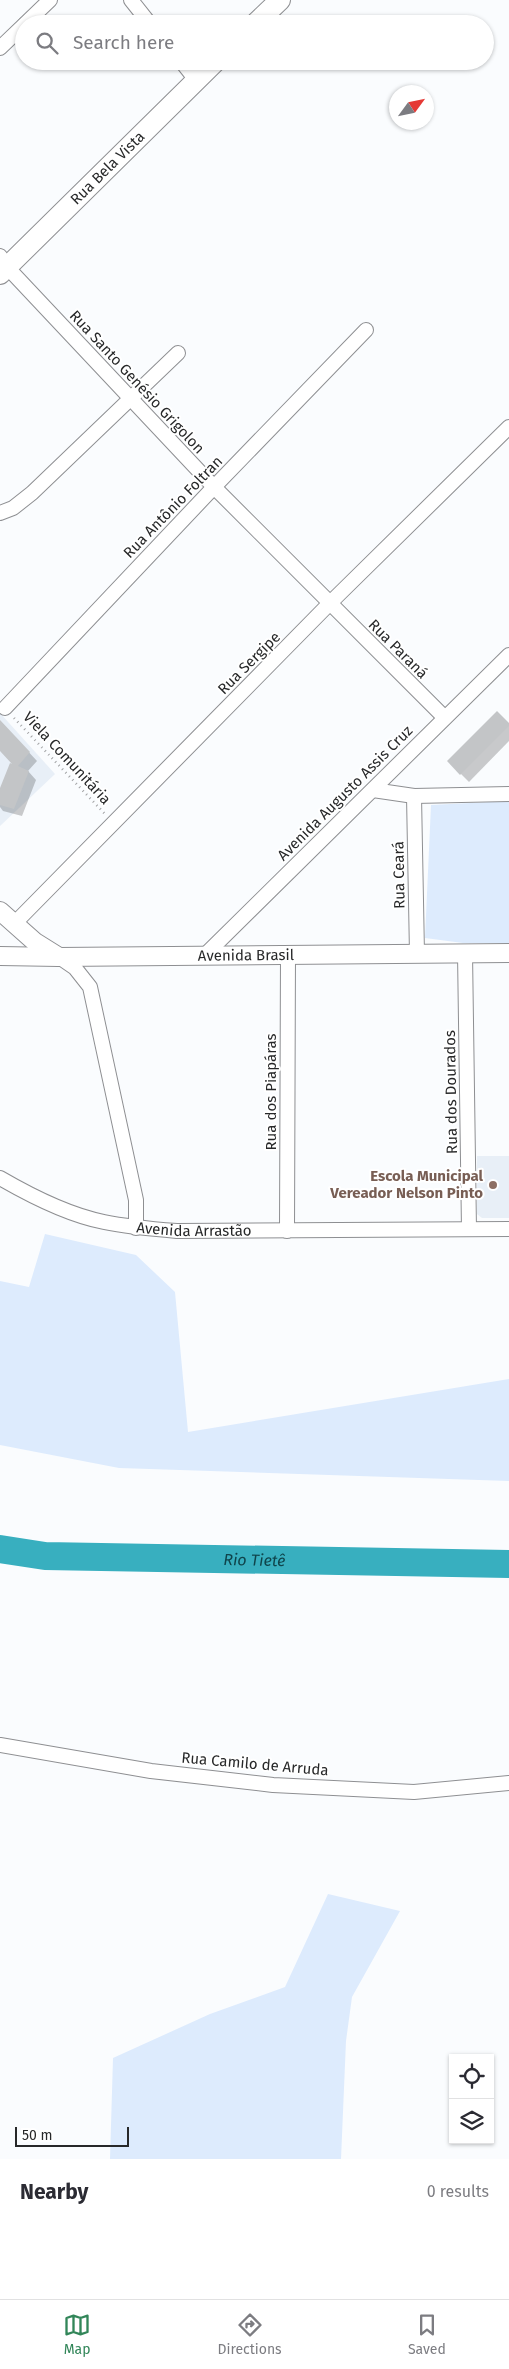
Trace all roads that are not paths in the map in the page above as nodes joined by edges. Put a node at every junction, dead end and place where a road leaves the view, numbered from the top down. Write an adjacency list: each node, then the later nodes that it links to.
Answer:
1 (50, 0): 4 (street)
2 (131, 0): 5 (street)
3 (280, 0): 6 (main road)
4 (34, 15)
5 (143, 15)
6 (264, 15)
7 (15, 33): 8 (street)
8 (0, 48)
9 (188, 70): 11 (street)
10 (207, 70): 11 (main road, Rua Bela Vista)
11 (196, 80): 12 (main road, Rua Bela Vista)
12 (2, 266): 15 (street, Rua Santo Genésio Grigolon)
13 (366, 330): 17 (street, Rua Antônio Foltran)
14 (178, 353): 15 (street)
15 (130, 399): 17 (street, Rua Santo Genésio Grigolon); 18 (street)
16 (509, 427): 19 (street, Rua Sergipe)
17 (214, 487): 19 (street, Rua Santo Genésio Grigolon); 21 (street, Rua Antônio Foltran)
18 (0, 514)
19 (329, 604): 22 (street, Rua Paraná); 27 (street, Rua Sergipe)
20 (509, 655): 22 (street, Avenida Augusto Assis Cruz)
21 (5, 708)
22 (444, 717): 23 (street, Avenida Augusto Assis Cruz)
23 (373, 790): 25 (street); 32 (street, Avenida Augusto Assis Cruz)
24 (509, 794): 25 (street)
25 (414, 796): 31 (street, Rua Ceará)
26 (0, 910): 27 (street)
27 (14, 924): 34 (street)
28 (465, 953): 29 (street, Avenida Brasil); 31 (street, Avenida Brasil); 38 (street, Rua dos Dourados)
29 (509, 953)
30 (288, 954): 31 (street, Avenida Brasil); 32 (street, Avenida Brasil); 39 (street, Rua dos Piapáras)
31 (417, 954)
32 (205, 955): 34 (street, Avenida Brasil)
33 (0, 956): 34 (street)
34 (59, 957): 36 (street, Avenida Arrastão)
35 (0, 1178): 36 (street)
36 (136, 1228): 39 (street, Avenida Arrastão)
37 (509, 1229): 38 (street, Avenida Arrastão)
38 (469, 1230): 39 (street, Avenida Arrastão)
39 (287, 1231)
40 (0, 1745): 41 (street, Rua Camilo de Arruda)
41 (509, 1783)

